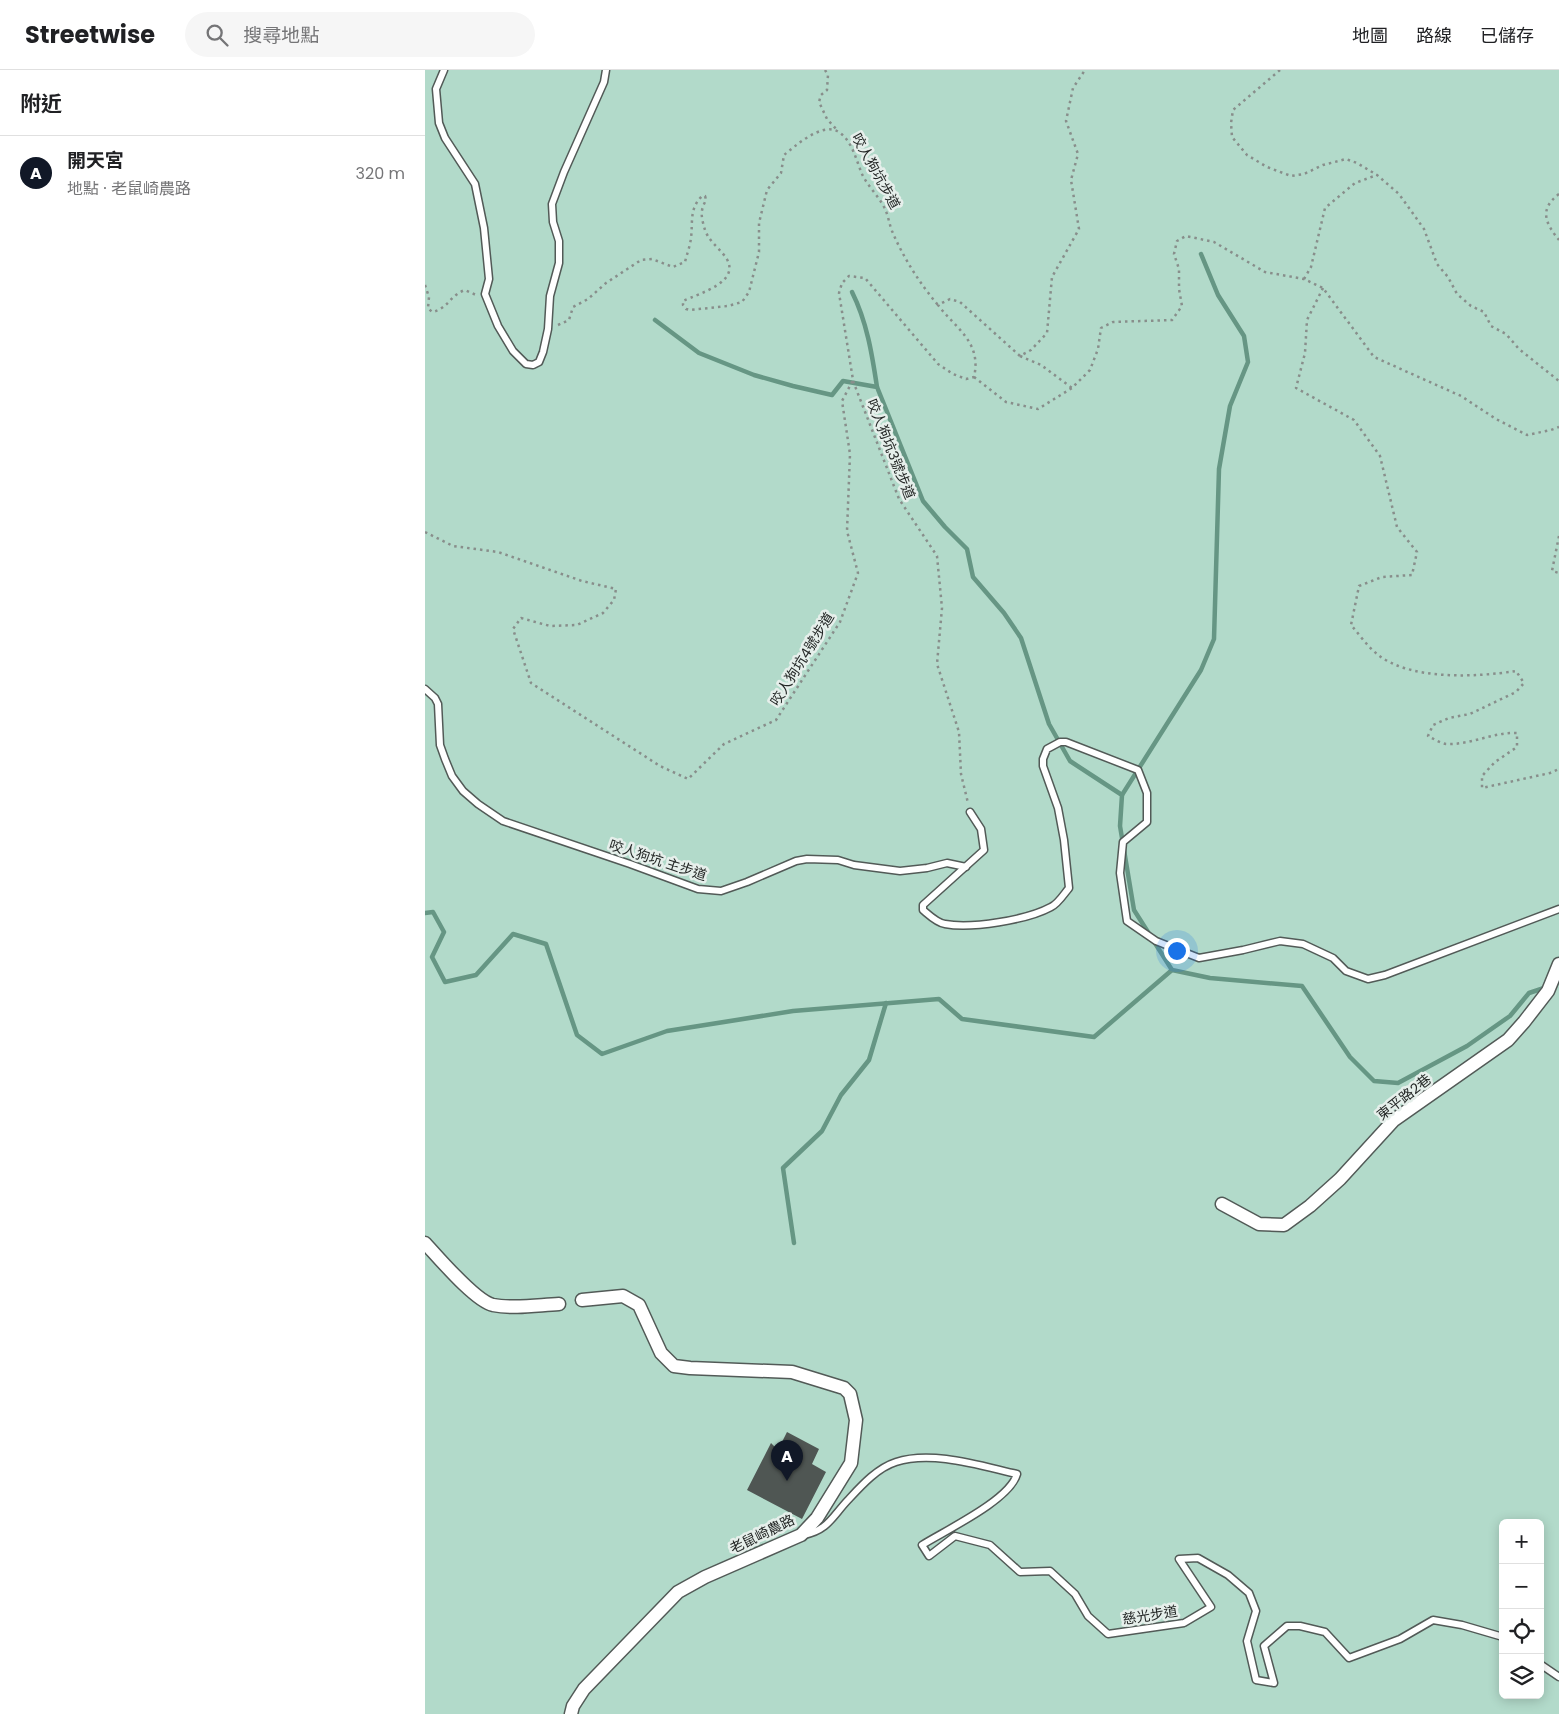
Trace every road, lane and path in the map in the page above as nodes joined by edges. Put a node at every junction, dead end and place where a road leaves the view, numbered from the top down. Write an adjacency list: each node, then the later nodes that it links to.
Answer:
1 (444, 70): 13 (lane)
2 (606, 70): 15 (lane)
3 (825, 70): 6 (path)
4 (1085, 70): 16 (path)
5 (1280, 70): 7 (path)
6 (837, 131): 14 (path, 咬人狗坑步道); 15 (path, 咬人狗坑步道)
7 (1377, 175): 10 (path); 19 (path)
8 (1559, 194): 9 (path)
9 (1559, 240)
10 (1304, 279): 12 (path); 20 (path)
11 (425, 285): 13 (path)
12 (1323, 288): 21 (path); 26 (path)
13 (485, 294): 15 (lane)
14 (938, 306): 16 (path); 17 (path, 咬人狗坑步道)
15 (548, 329)
16 (1020, 356): 20 (path)
17 (974, 376): 18 (path); 20 (path)
18 (853, 380): 22 (path, 咬人狗坑4號步道); 27 (path, 咬人狗坑3號步道)
19 (1559, 381)
20 (1072, 388)
21 (1559, 427)
22 (425, 532)
23 (1559, 536): 24 (path)
24 (1559, 573)
25 (425, 689): 28 (lane, 咬人狗坑 主步道)
26 (1559, 769)
27 (970, 812): 28 (lane)
28 (966, 867): 29 (lane)
29 (1559, 909)
30 (1559, 964): 31 (street, 東平路2巷)
31 (1222, 1204)
32 (425, 1243): 34 (street)
33 (582, 1300): 35 (street, 老鼠崎農路)
34 (559, 1304)
35 (801, 1535): 36 (lane, 慈光步道); 39 (street, 老鼠崎農路)
36 (1499, 1636)
37 (1544, 1667): 38 (lane)
38 (1559, 1677)
39 (571, 1714)

